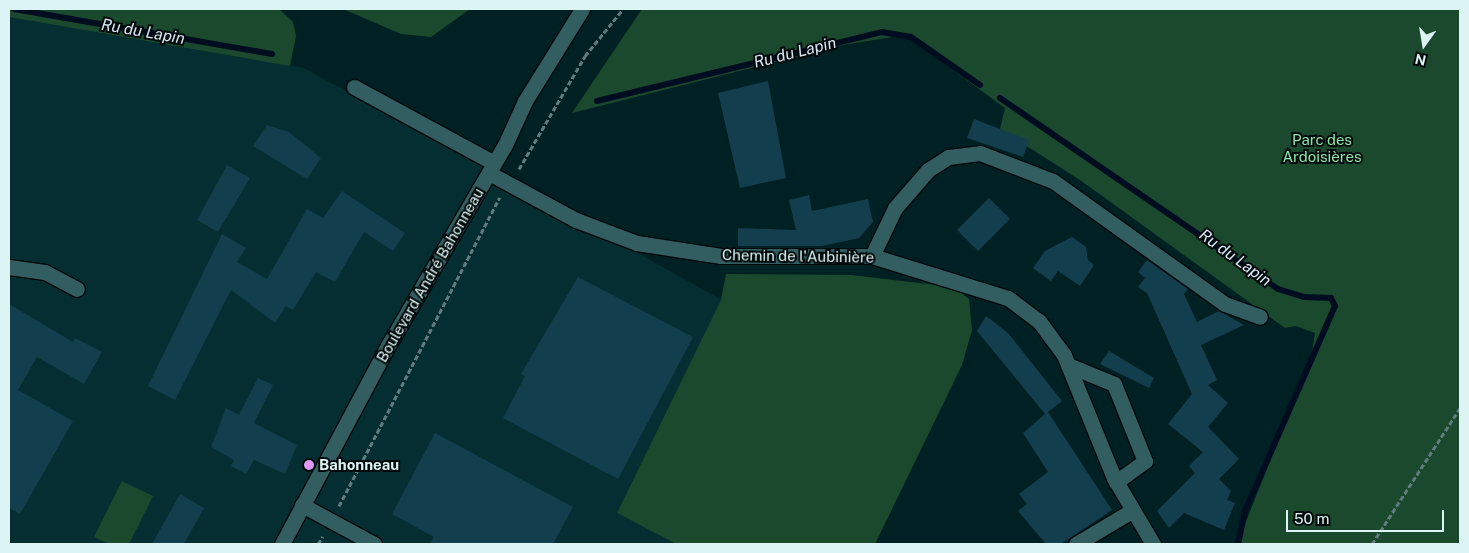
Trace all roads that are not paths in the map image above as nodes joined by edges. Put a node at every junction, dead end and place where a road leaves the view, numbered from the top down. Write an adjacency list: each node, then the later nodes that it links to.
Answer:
1 (582, 9): 3 (street, Boulevard André Bahonneau)
2 (354, 87): 3 (street, Chemin de l'Aubinière)
3 (492, 168): 4 (street, Chemin de l'Aubinière); 10 (street, Boulevard André Bahonneau)
4 (872, 256): 7 (street); 8 (street, Chemin de l'Aubinière)
5 (9, 267): 6 (street)
6 (77, 289)
7 (1260, 317)
8 (1068, 366): 9 (street, Chemin de l'Aubinière); 9 (street)
9 (1116, 482): 11 (street, Chemin de l'Aubinière)
10 (302, 505): 12 (street, Boulevard André Bahonneau); 13 (street)
11 (1133, 510): 14 (street); 15 (street, Chemin de l'Aubinière)
12 (282, 544)
13 (374, 544)
14 (1076, 544)
15 (1153, 544)

